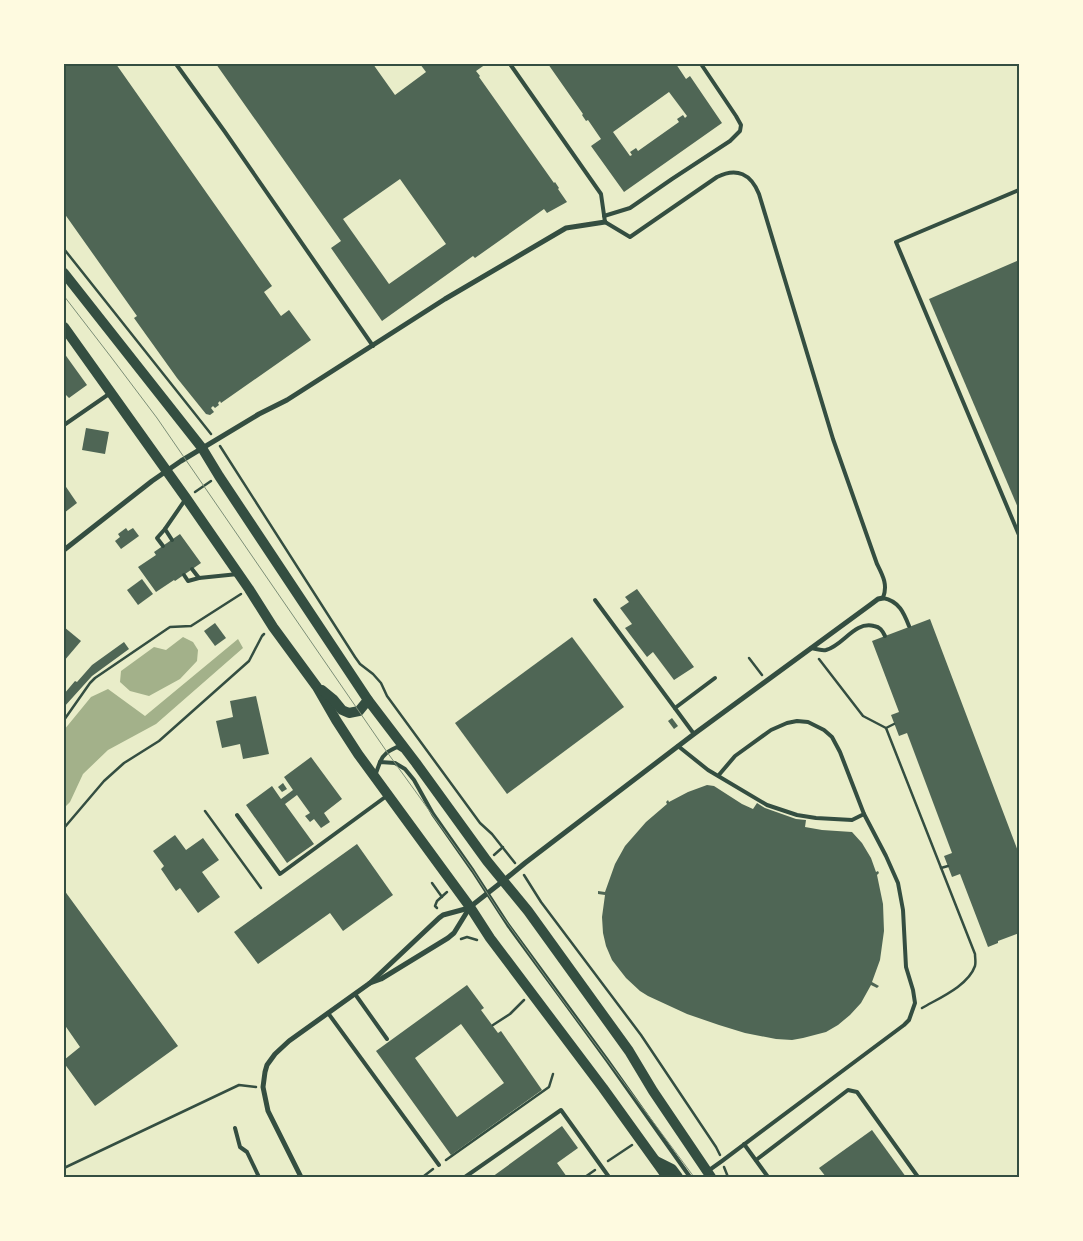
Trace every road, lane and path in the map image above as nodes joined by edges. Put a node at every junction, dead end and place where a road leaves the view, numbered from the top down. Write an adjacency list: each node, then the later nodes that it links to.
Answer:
1 (176, 64): 9 (lane)
2 (510, 64): 5 (lane)
3 (701, 64): 5 (lane)
4 (1019, 190): 18 (lane)
5 (605, 219): 9 (street); 26 (lane)
6 (64, 249): 12 (path)
7 (64, 272): 13 (main road)
8 (64, 327): 10 (main road)
9 (373, 346): 12 (street)
10 (111, 392): 11 (lane); 14 (main road)
11 (64, 425)
12 (216, 440): 13 (street); 54 (path)
13 (202, 448): 14 (street); 15 (main road)
14 (167, 471): 16 (main road); 21 (street)
15 (219, 476): 16 (path); 37 (main road)
16 (186, 498): 17 (lane); 23 (main road)
17 (165, 529): 19 (lane); 20 (lane)
18 (1019, 535)
19 (172, 540)
20 (163, 546)
21 (64, 550)
22 (192, 569): 25 (lane)
23 (239, 574): 25 (lane); 30 (main road)
24 (184, 575): 25 (lane)
25 (198, 578)
26 (884, 598): 29 (lane); 32 (street)
27 (232, 600): 39 (path)
28 (595, 600): 38 (lane)
29 (909, 626)
30 (273, 627): 36 (main road); 52 (path)
31 (885, 636): 32 (lane)
32 (811, 648): 35 (street); 41 (path)
33 (750, 658): 35 (path)
34 (715, 678): 38 (lane)
35 (766, 681): 42 (street)
36 (317, 687): 37 (main road); 47 (main road)
37 (368, 700): 44 (main road)
38 (675, 708): 42 (lane)
39 (64, 720)
40 (894, 724): 41 (path)
41 (886, 728): 55 (path)
42 (694, 734): 43 (street)
43 (678, 746): 46 (lane); 54 (street)
44 (408, 753): 45 (lane); 56 (main road)
45 (380, 762): 47 (lane); 59 (lane)
46 (718, 776): 50 (lane); 50 (lane)
47 (375, 777): 48 (main road)
48 (388, 795): 51 (lane); 61 (main road)
49 (205, 811): 58 (path)
50 (864, 814): 65 (lane)
51 (237, 815)
52 (64, 828)
53 (948, 866): 55 (path)
54 (519, 868): 56 (street); 76 (path)
55 (942, 868): 65 (path)
56 (504, 881): 59 (street); 80 (main road)
57 (432, 883): 60 (path)
58 (260, 888)
59 (487, 894): 61 (street); 89 (lane)
60 (442, 896)
61 (470, 907): 62 (street); 62 (street); 63 (main road)
62 (370, 983): 64 (street)
63 (531, 993): 67 (path); 72 (main road)
64 (355, 994): 66 (street); 68 (lane)
65 (912, 1012): 73 (lane)
66 (328, 1014): 70 (street); 77 (lane)
67 (493, 1026)
68 (387, 1039)
69 (553, 1074): 77 (path)
70 (263, 1087): 79 (path); 82 (street)
71 (234, 1128): 81 (lane)
72 (640, 1140): 75 (main road); 78 (path)
73 (744, 1144): 74 (lane); 76 (lane)
74 (756, 1160): 92 (lane); 93 (lane)
75 (656, 1161): 87 (main road); 88 (main road)
76 (722, 1161): 80 (lane); 91 (path)
77 (440, 1165): 83 (path)
78 (601, 1166): 84 (lane); 85 (path); 86 (lane)
79 (64, 1168)
80 (709, 1174): 90 (main road)
81 (259, 1177)
82 (301, 1177)
83 (425, 1177)
84 (465, 1177)
85 (585, 1177)
86 (610, 1177)
87 (667, 1177)
88 (678, 1177)
89 (690, 1177)
90 (698, 1177)
91 (728, 1177)
92 (768, 1177)
93 (918, 1177)

